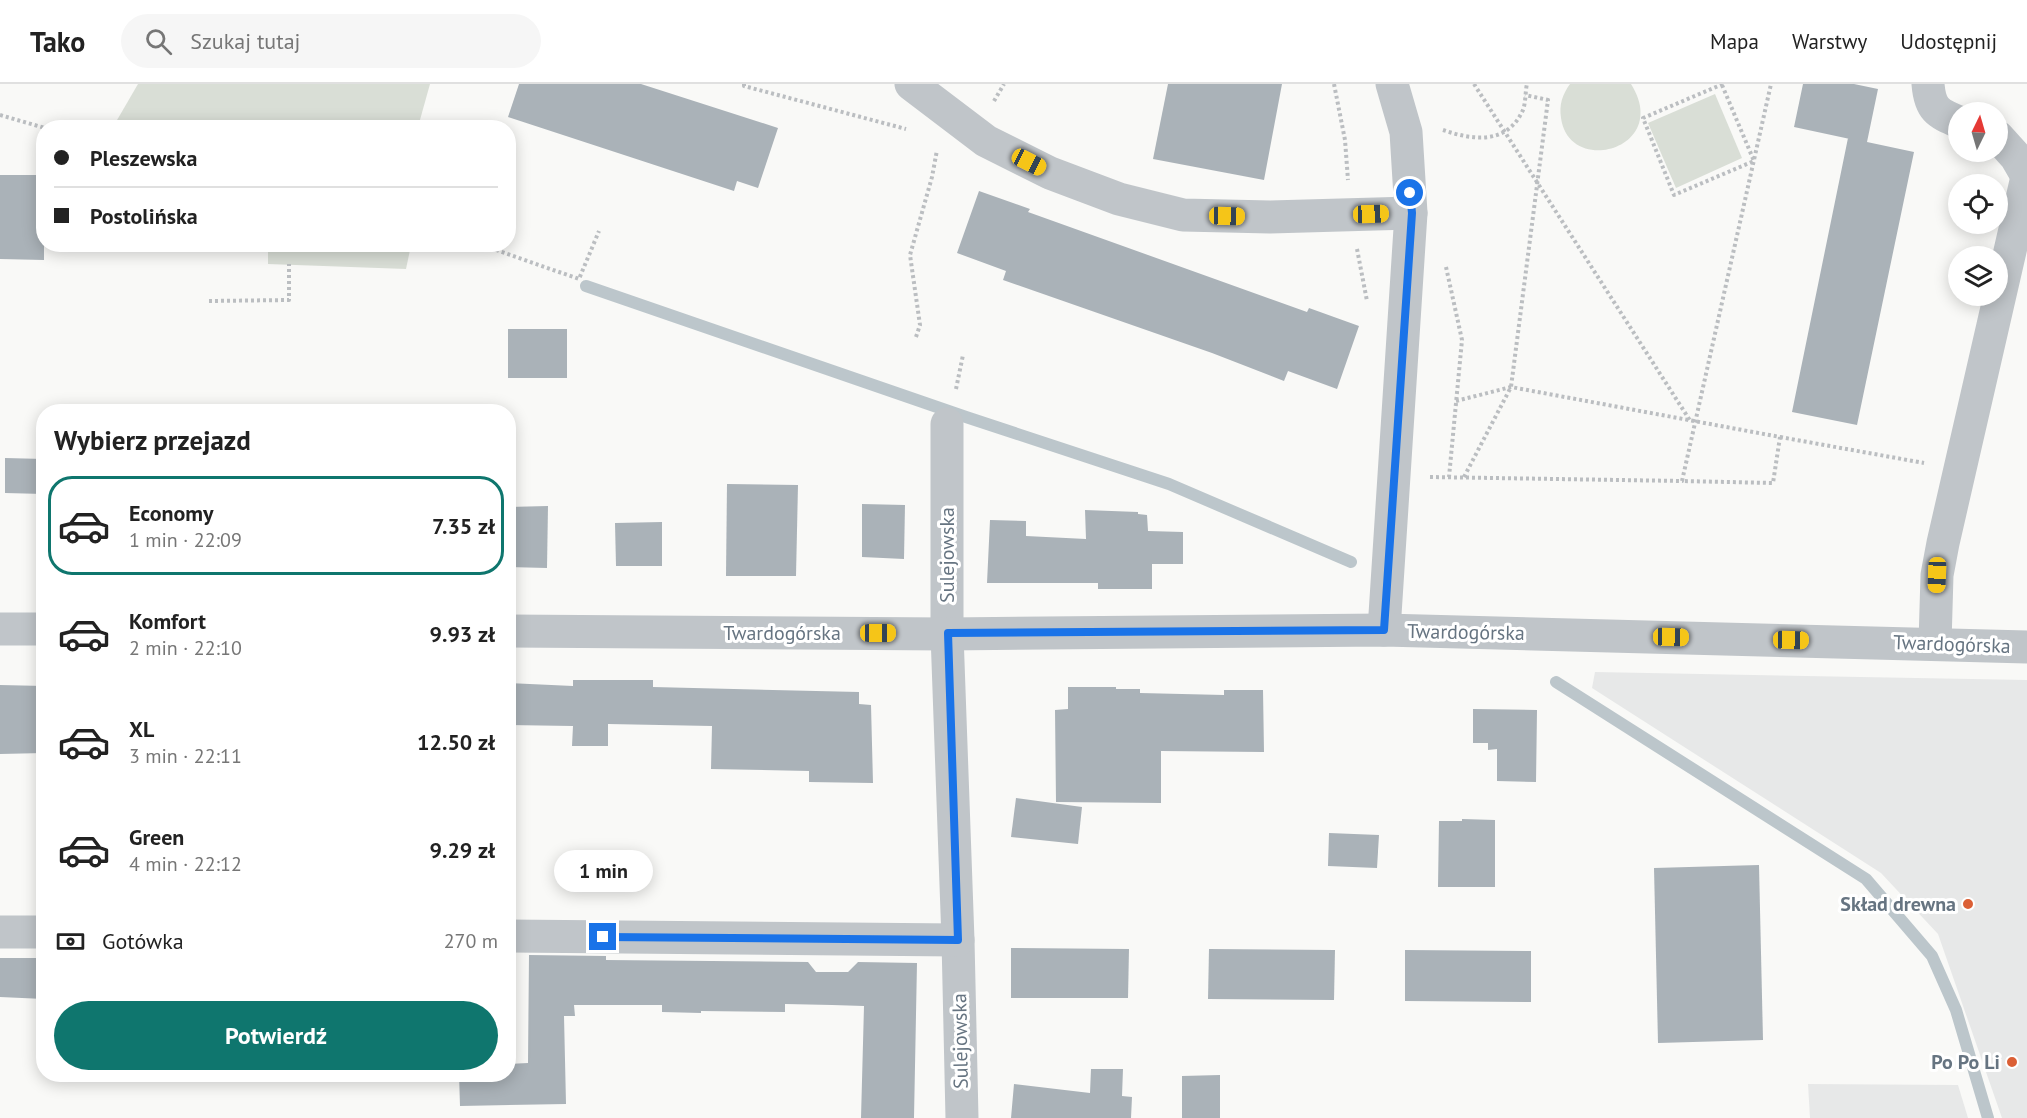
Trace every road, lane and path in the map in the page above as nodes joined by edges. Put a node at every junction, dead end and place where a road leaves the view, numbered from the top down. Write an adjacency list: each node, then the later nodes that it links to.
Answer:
1 (744, 84): 14 (path)
2 (911, 84): 14 (street)
3 (1334, 84): 22 (path)
4 (1392, 84): 21 (street)
5 (1474, 84): 16 (path)
6 (1527, 84): 10 (path)
7 (1722, 84): 18 (path); 18 (path)
8 (1771, 84): 18 (path)
9 (1928, 84): 12 (street)
10 (1525, 95): 16 (path); 20 (path)
11 (0, 115): 13 (path)
12 (1948, 118)
13 (36, 125)
14 (944, 125): 22 (street); 29 (path)
15 (1438, 128): 16 (path)
16 (1505, 133): 20 (path)
17 (2008, 149): 19 (street)
18 (1754, 161): 35 (path)
19 (2027, 176): 39 (street)
20 (1537, 184): 31 (path); 34 (path)
21 (1412, 213): 22 (street); 42 (street)
22 (1351, 215): 28 (path)
23 (599, 231): 24 (path)
24 (502, 252)
25 (1445, 262): 33 (path)
26 (289, 264): 27 (path)
27 (209, 301)
28 (1367, 302)
29 (916, 338)
30 (963, 355): 32 (path)
31 (1511, 387): 33 (path); 34 (path); 41 (path)
32 (956, 390)
33 (1456, 401): 40 (path)
34 (1690, 420): 35 (path); 37 (path)
35 (1696, 422): 37 (path); 38 (path)
36 (947, 424): 48 (street, Sulejowska)
37 (1694, 427): 43 (path)
38 (1780, 437): 39 (path); 43 (path)
39 (1960, 470): 49 (street)
40 (1449, 477): 41 (path); 42 (path)
41 (1464, 477): 43 (path)
42 (1394, 478): 46 (street)
43 (1682, 481)
44 (0, 629): 45 (street)
45 (36, 629)
46 (1384, 630): 48 (street, Twardogórska); 49 (street, Twardogórska)
47 (516, 631): 48 (street, Twardogórska)
48 (948, 633): 54 (street, Sulejowska)
49 (1935, 643): 50 (street, Twardogórska)
50 (2027, 647)
51 (0, 932): 52 (street)
52 (36, 932)
53 (516, 936): 54 (street)
54 (958, 940): 55 (street, Sulejowska)
55 (962, 1118)

